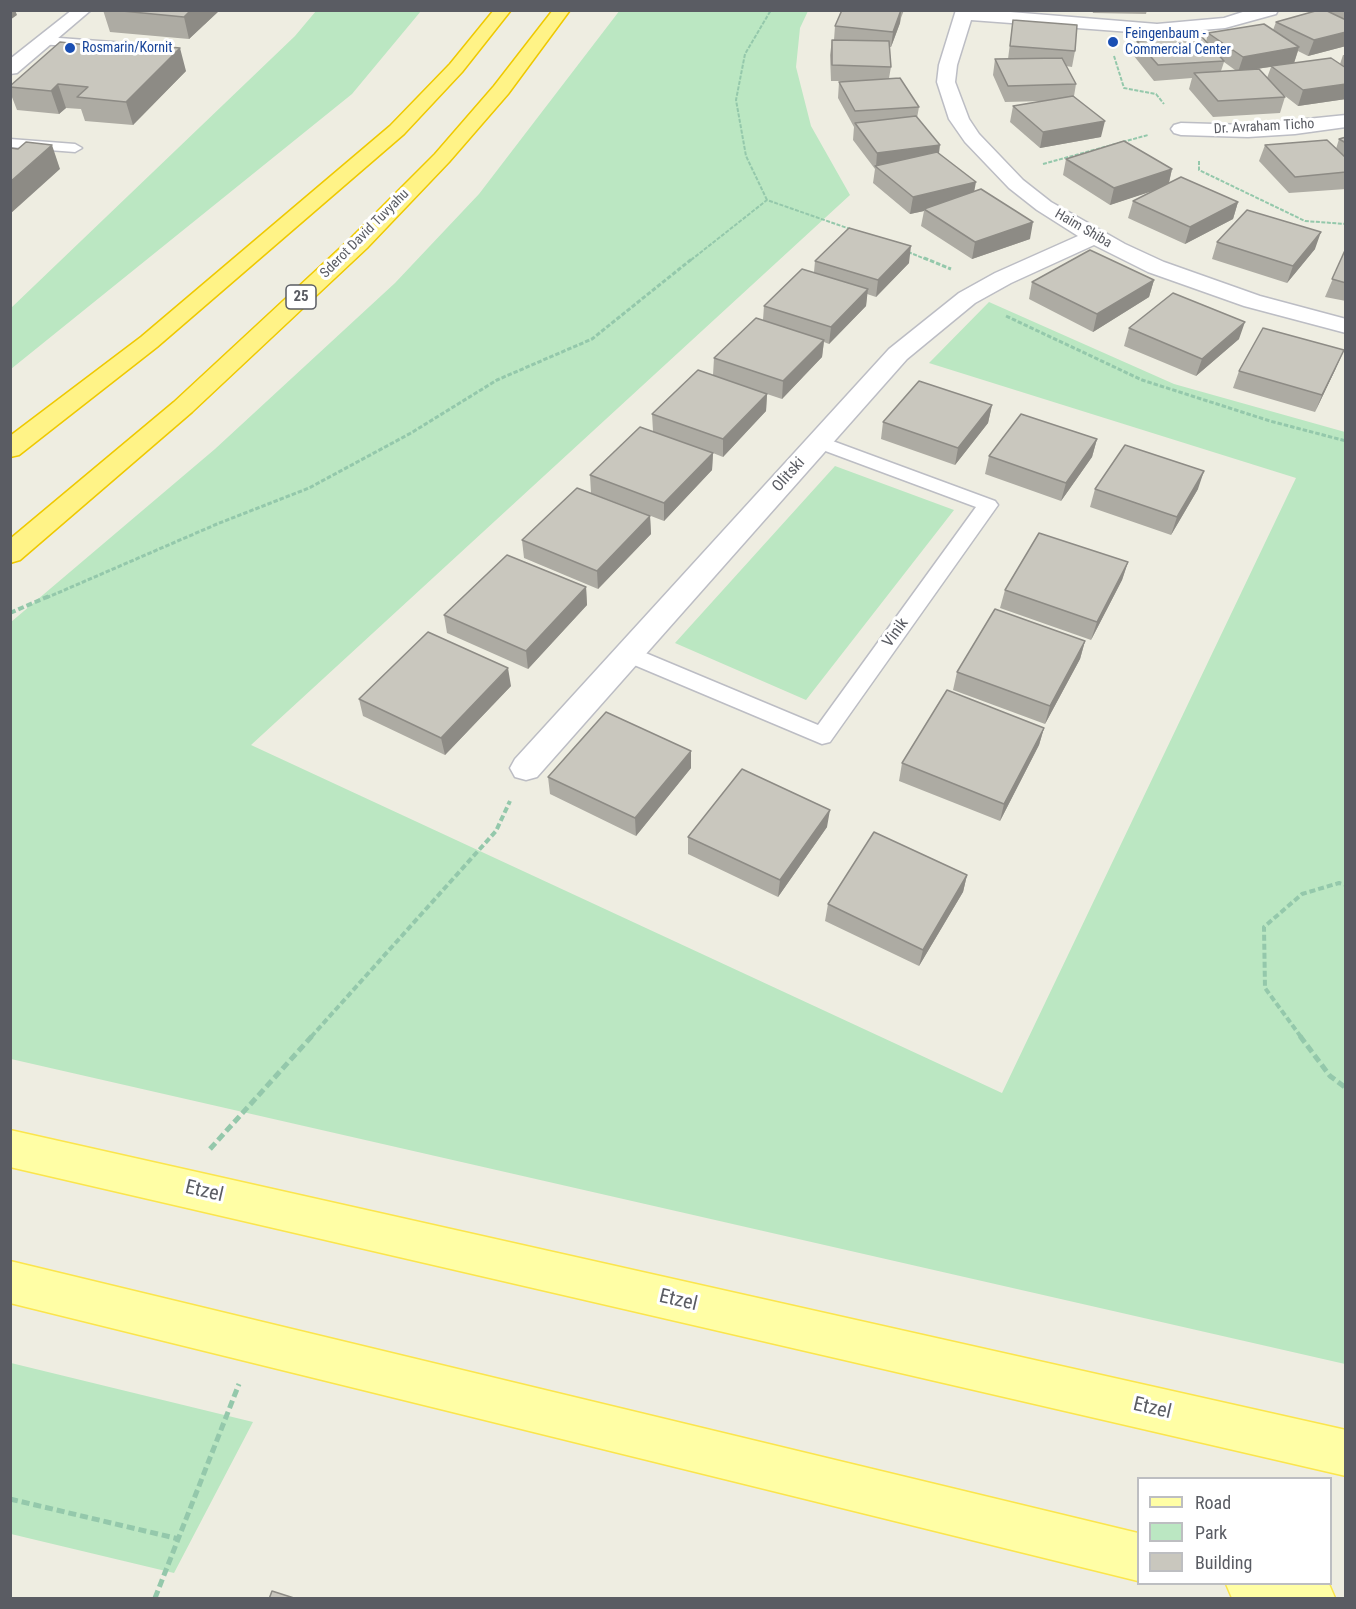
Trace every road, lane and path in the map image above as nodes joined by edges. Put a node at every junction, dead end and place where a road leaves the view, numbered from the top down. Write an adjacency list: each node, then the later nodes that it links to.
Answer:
1 (83, 10): 8 (street)
2 (503, 10): 26 (highway)
3 (562, 10): 27 (highway, Sderot David Tuvyahu / 25)
4 (771, 10): 16 (path)
5 (1270, 10): 7 (street)
6 (965, 12): 7 (street); 15 (street, Haim Shiba)
7 (1105, 27): 12 (path)
8 (46, 41): 9 (lane); 10 (street)
9 (180, 51)
10 (10, 69)
11 (1346, 121): 12 (street, Dr. Avraham Ticho)
12 (1181, 129): 15 (path); 17 (path)
13 (10, 143): 14 (lane)
14 (75, 148)
15 (1006, 174): 19 (street, Haim Shiba)
16 (767, 200): 18 (path); 28 (path)
17 (1346, 224)
18 (857, 232)
19 (1095, 236): 21 (street, Olitski); 23 (street, Haim Shiba)
20 (902, 250): 21 (path)
21 (990, 285): 22 (street, Olitski)
22 (967, 298): 24 (path); 25 (street, Olitski)
23 (1346, 326)
24 (1346, 441)
25 (819, 442): 29 (street, Olitski); 29 (lane, Vinik)
26 (10, 449)
27 (10, 554)
28 (10, 613)
29 (628, 654): 30 (street, Olitski)
30 (526, 768): 34 (path)
31 (1346, 885): 32 (path)
32 (1346, 1088)
33 (10, 1148): 34 (main road, Etzel)
34 (176, 1186): 37 (main road, Etzel)
35 (10, 1282): 36 (main road)
36 (255, 1342): 39 (path); 40 (main road)
37 (1346, 1453)
38 (10, 1499): 39 (path)
39 (178, 1539): 42 (path)
40 (1137, 1557)
41 (1254, 1585): 43 (main road)
42 (155, 1599)
43 (1311, 1599)

